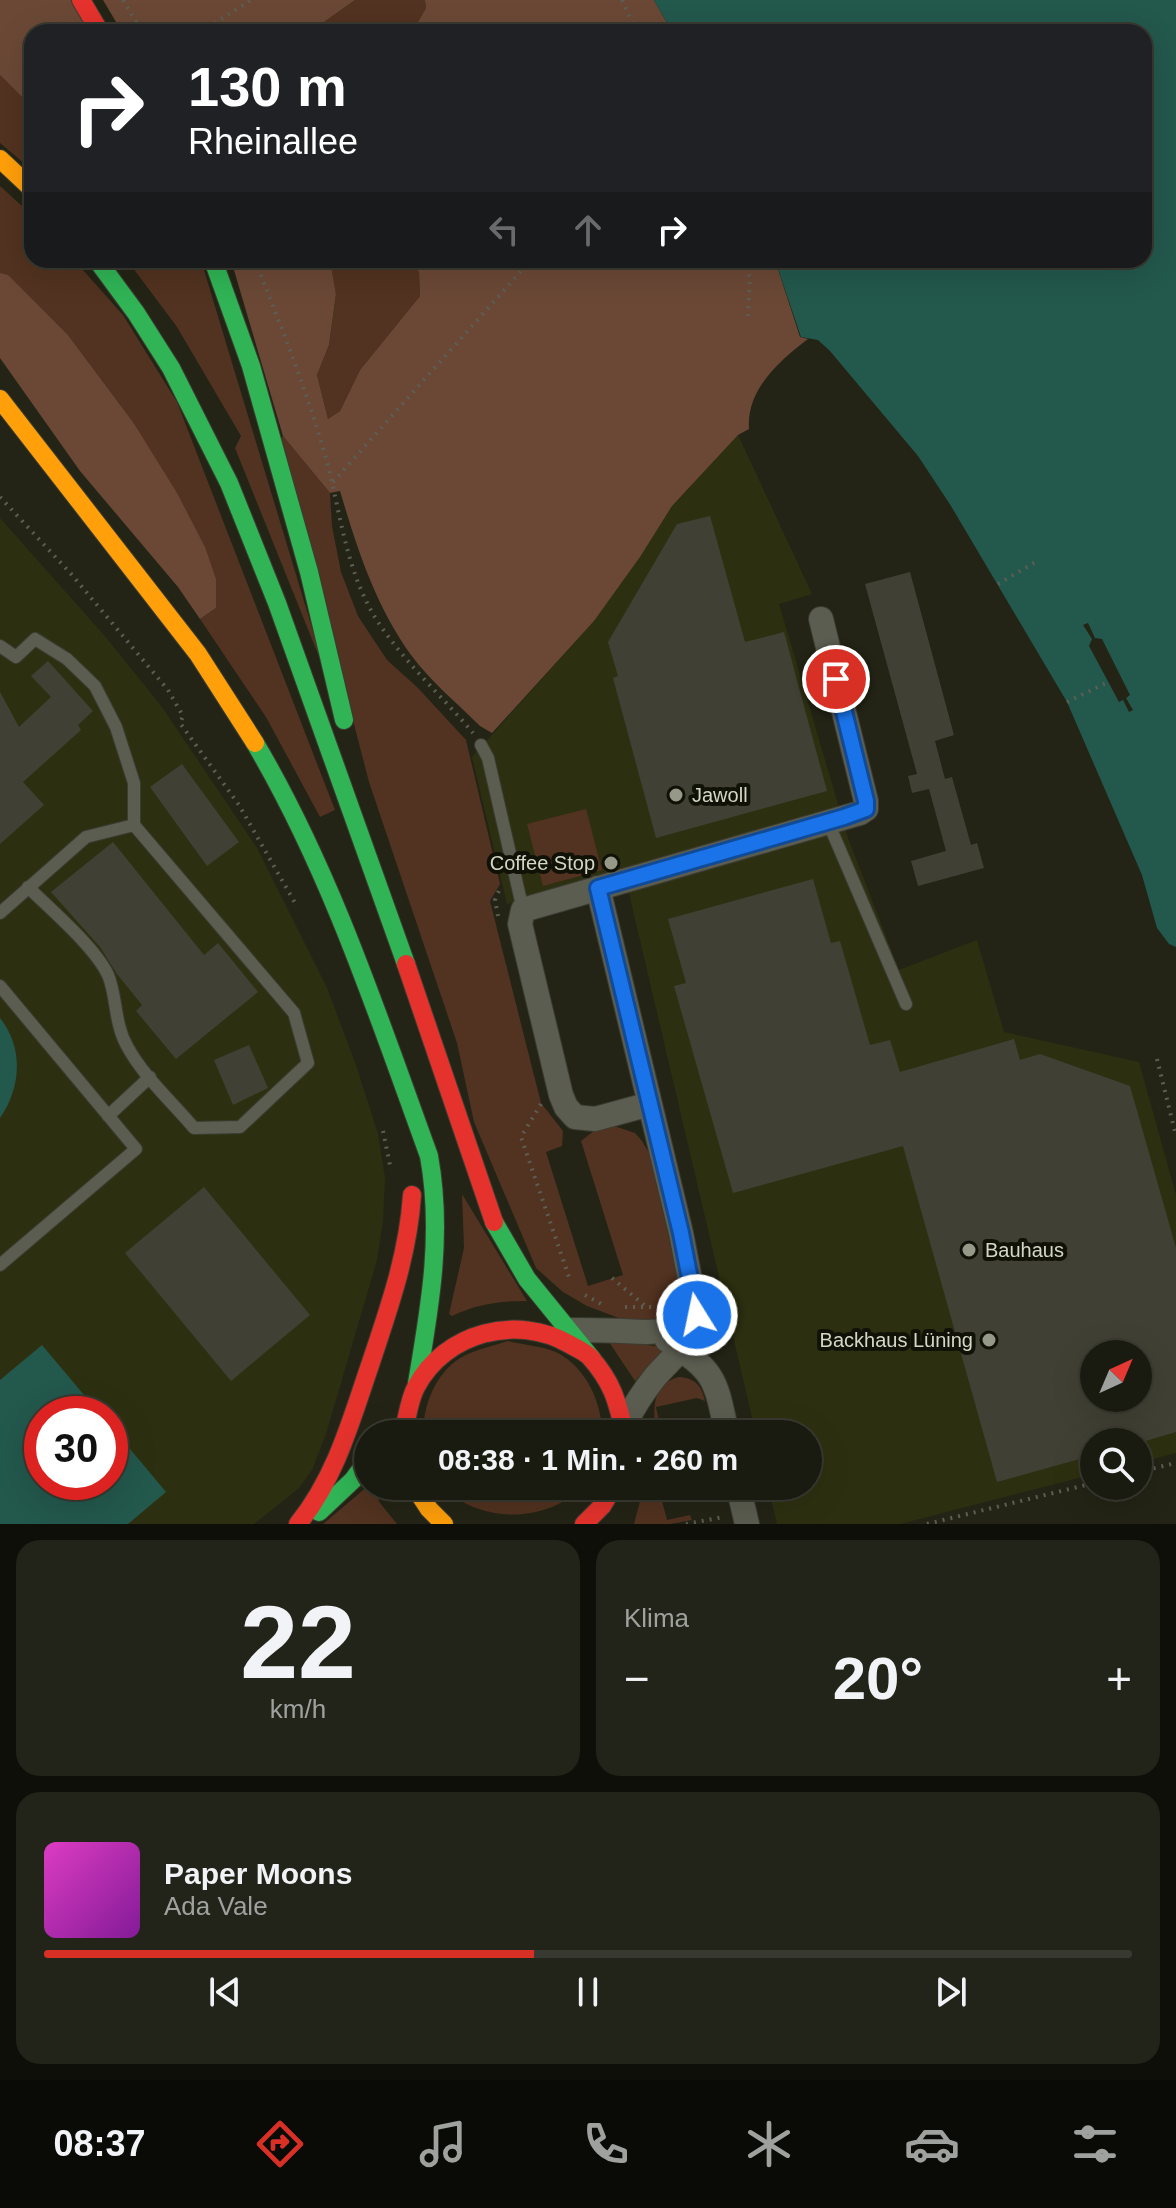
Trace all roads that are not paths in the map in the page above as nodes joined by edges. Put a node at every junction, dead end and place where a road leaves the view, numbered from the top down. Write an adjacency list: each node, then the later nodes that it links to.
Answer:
1 (81, 0): 2 (main road)
2 (95, 24)
3 (0, 159): 4 (main road)
4 (24, 182)
5 (103, 268): 13 (main road)
6 (216, 268): 13 (main road)
7 (0, 399): 11 (main road)
8 (94, 550): 11 (main road)
9 (821, 619): 14 (street)
10 (0, 646): 15 (lane)
11 (250, 737): 22 (main road)
12 (481, 745): 18 (lane)
13 (334, 760): 29 (main road)
14 (828, 822): 17 (street); 21 (lane)
15 (134, 825): 16 (lane); 23 (lane)
16 (28, 887): 19 (lane); 23 (lane)
17 (598, 888): 18 (street); 24 (street)
18 (523, 910): 24 (street)
19 (0, 913)
20 (0, 986): 25 (lane)
21 (906, 1004)
22 (393, 1059): 33 (main road); 44 (main road)
23 (150, 1077): 25 (lane)
24 (650, 1104): 27 (street)
25 (108, 1116): 26 (lane)
26 (0, 1265)
27 (693, 1287): 30 (street); 31 (street)
28 (532, 1328): 29 (street); 32 (main road); 33 (main road)
29 (566, 1330): 30 (street); 32 (main road)
30 (657, 1333): 31 (street)
31 (681, 1350): 37 (street); 38 (street)
32 (592, 1359): 36 (main road)
33 (415, 1388): 34 (main road); 35 (main road)
34 (395, 1420)
35 (407, 1420)
36 (622, 1420)
37 (629, 1420)
38 (723, 1420)
39 (354, 1477): 44 (main road)
40 (423, 1500): 45 (main road)
41 (604, 1500): 46 (main road)
42 (612, 1500): 43 (main road)
43 (613, 1522)
44 (301, 1524)
45 (444, 1524)
46 (584, 1524)

